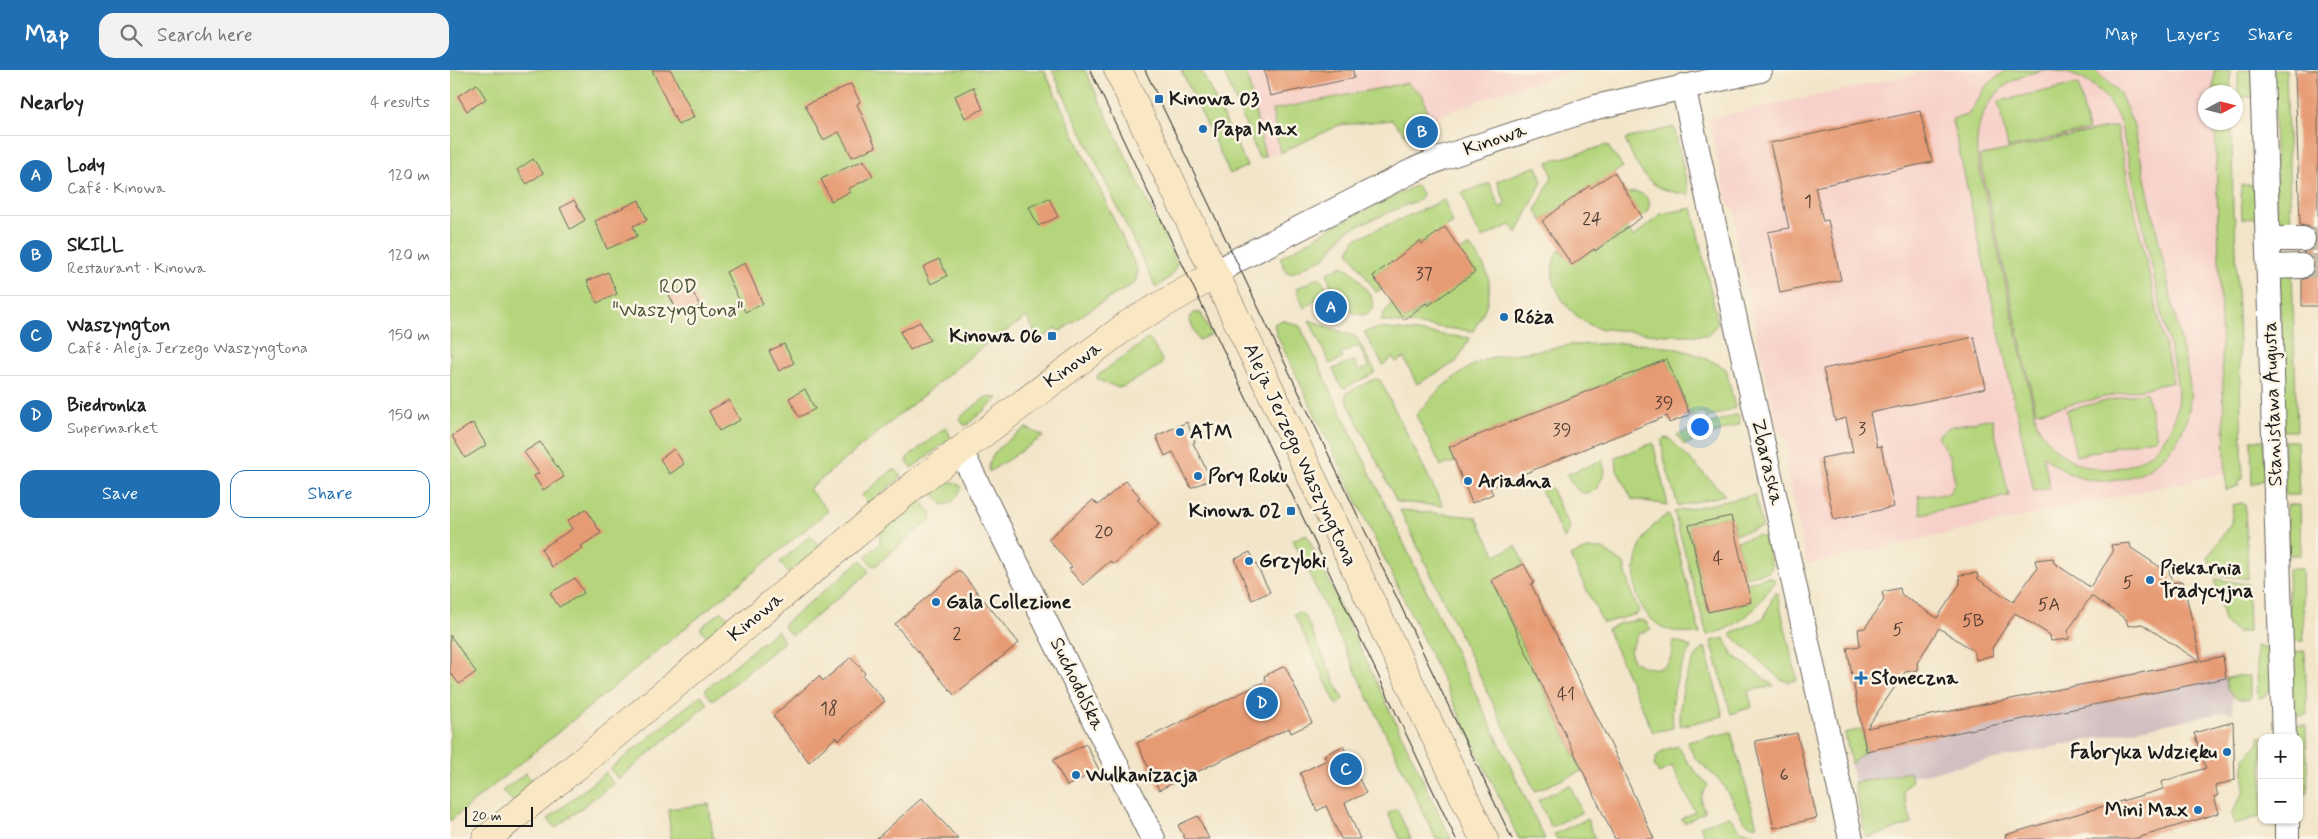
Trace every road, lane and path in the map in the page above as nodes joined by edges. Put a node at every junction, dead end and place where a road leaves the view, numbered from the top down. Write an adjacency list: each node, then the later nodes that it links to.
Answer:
1 (1118, 70): 9 (street, Aleja Jerzego Waszyngtona)
2 (1760, 70): 4 (street, Kinowa)
3 (2262, 70): 5 (street, Stanisława Augusta)
4 (1683, 86): 9 (street, Kinowa); 16 (street, Zbaraska)
5 (2268, 239): 6 (street); 8 (street, Stanisława Augusta)
6 (2303, 239)
7 (2301, 266): 8 (street)
8 (2269, 267): 11 (street, Stanisława Augusta)
9 (1214, 275): 10 (street, Kinowa); 15 (street, Aleja Jerzego Waszyngtona)
10 (960, 449): 13 (street, Kinowa); 14 (street, Suchodolska)
11 (2284, 734)
12 (2287, 824): 17 (street)
13 (486, 839)
14 (1153, 839)
15 (1484, 839)
16 (1851, 839)
17 (2287, 839)

